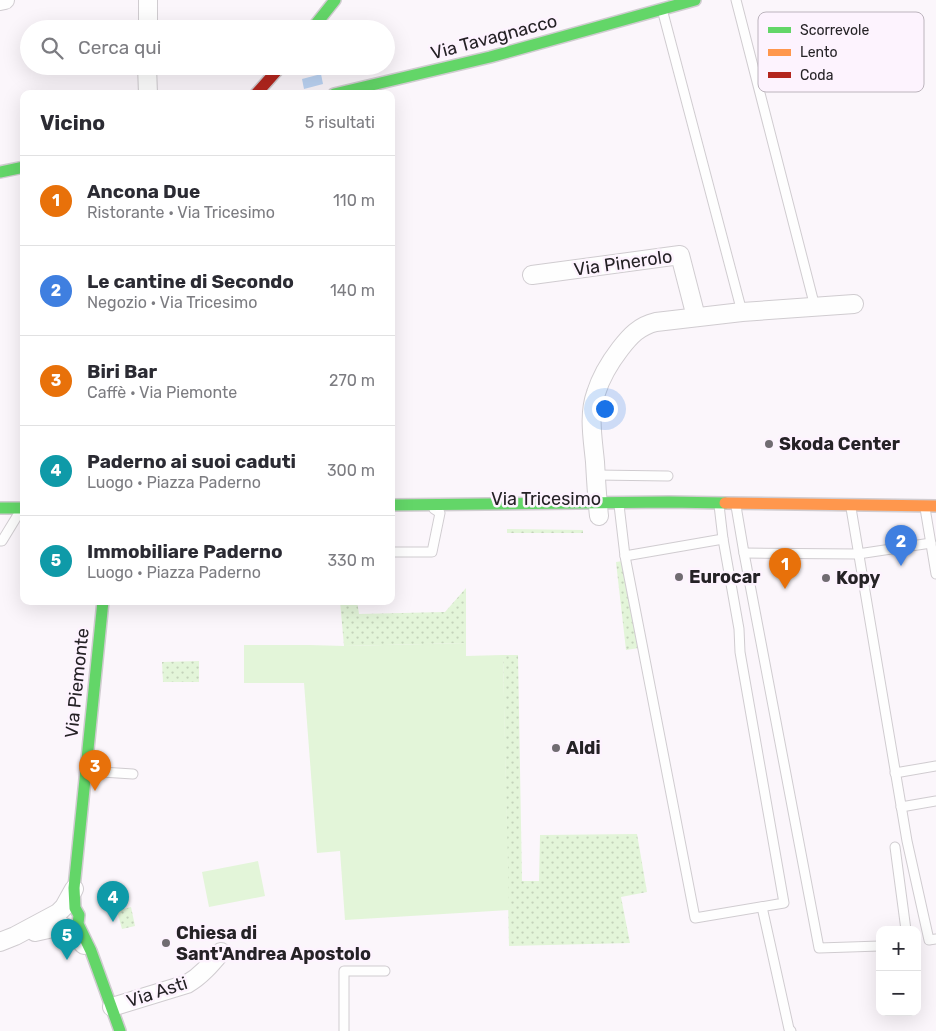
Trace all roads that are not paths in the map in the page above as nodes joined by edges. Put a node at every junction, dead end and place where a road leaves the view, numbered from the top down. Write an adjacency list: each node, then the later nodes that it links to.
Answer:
1 (5, 0): 6 (street)
2 (148, 0): 8 (street)
3 (335, 0): 9 (street)
4 (695, 0): 7 (street, Via Tavagnacco)
5 (736, 0): 12 (lane)
6 (0, 1)
7 (662, 9): 15 (street, Via Tavagnacco); 22 (lane)
8 (148, 20)
9 (319, 20)
10 (148, 75): 13 (street)
11 (276, 75): 14 (street)
12 (758, 85)
13 (148, 90)
14 (260, 90)
15 (353, 90)
16 (760, 92): 21 (lane)
17 (20, 168): 18 (street)
18 (0, 172)
19 (532, 276): 23 (street, Via Pinerolo)
20 (854, 304): 21 (street)
21 (815, 307): 22 (street)
22 (742, 312): 23 (street)
23 (696, 317): 24 (street)
24 (596, 476): 25 (lane); 37 (street)
25 (668, 476)
26 (619, 503): 27 (street, Via Tricesimo); 37 (street, Via Tricesimo); 41 (lane)
27 (700, 503): 28 (street, Via Tricesimo); 41 (street, Via Tricesimo)
28 (718, 503): 29 (street, Via Tricesimo); 42 (lane)
29 (736, 503): 32 (street, Via Tricesimo); 46 (lane)
30 (427, 504): 31 (street, Via Tricesimo); 37 (street, Via Tricesimo); 39 (lane)
31 (395, 505)
32 (850, 505): 33 (street, Via Tricesimo); 47 (lane)
33 (930, 506): 44 (lane)
34 (0, 508): 35 (street)
35 (20, 508)
36 (395, 509): 39 (street)
37 (595, 512): 41 (street, Via Tricesimo)
38 (20, 513): 43 (lane)
39 (440, 513): 40 (street); 45 (lane)
40 (458, 515)
41 (620, 515): 48 (lane)
42 (723, 539): 48 (lane); 59 (lane)
43 (0, 541)
44 (931, 543): 47 (lane); 49 (lane)
45 (395, 552)
46 (744, 554): 47 (lane); 64 (lane)
47 (858, 554): 53 (lane)
48 (625, 556): 59 (lane)
49 (936, 574)
50 (103, 605): 52 (street, Via Piemonte)
51 (936, 766): 53 (lane)
52 (86, 771): 54 (lane); 58 (street, Via Piemonte)
53 (895, 773): 56 (lane)
54 (133, 774)
55 (936, 801): 56 (lane)
56 (901, 807): 63 (lane)
57 (895, 847): 61 (lane)
58 (74, 888): 60 (street)
59 (762, 907): 71 (lane)
60 (67, 918): 62 (street); 65 (street)
61 (905, 926)
62 (8, 939)
63 (936, 939)
64 (876, 946)
65 (91, 951): 68 (street)
66 (221, 952): 68 (street, Via Asti)
67 (385, 971): 70 (lane)
68 (112, 1007): 69 (street)
69 (120, 1031)
70 (344, 1031)
71 (791, 1031)

